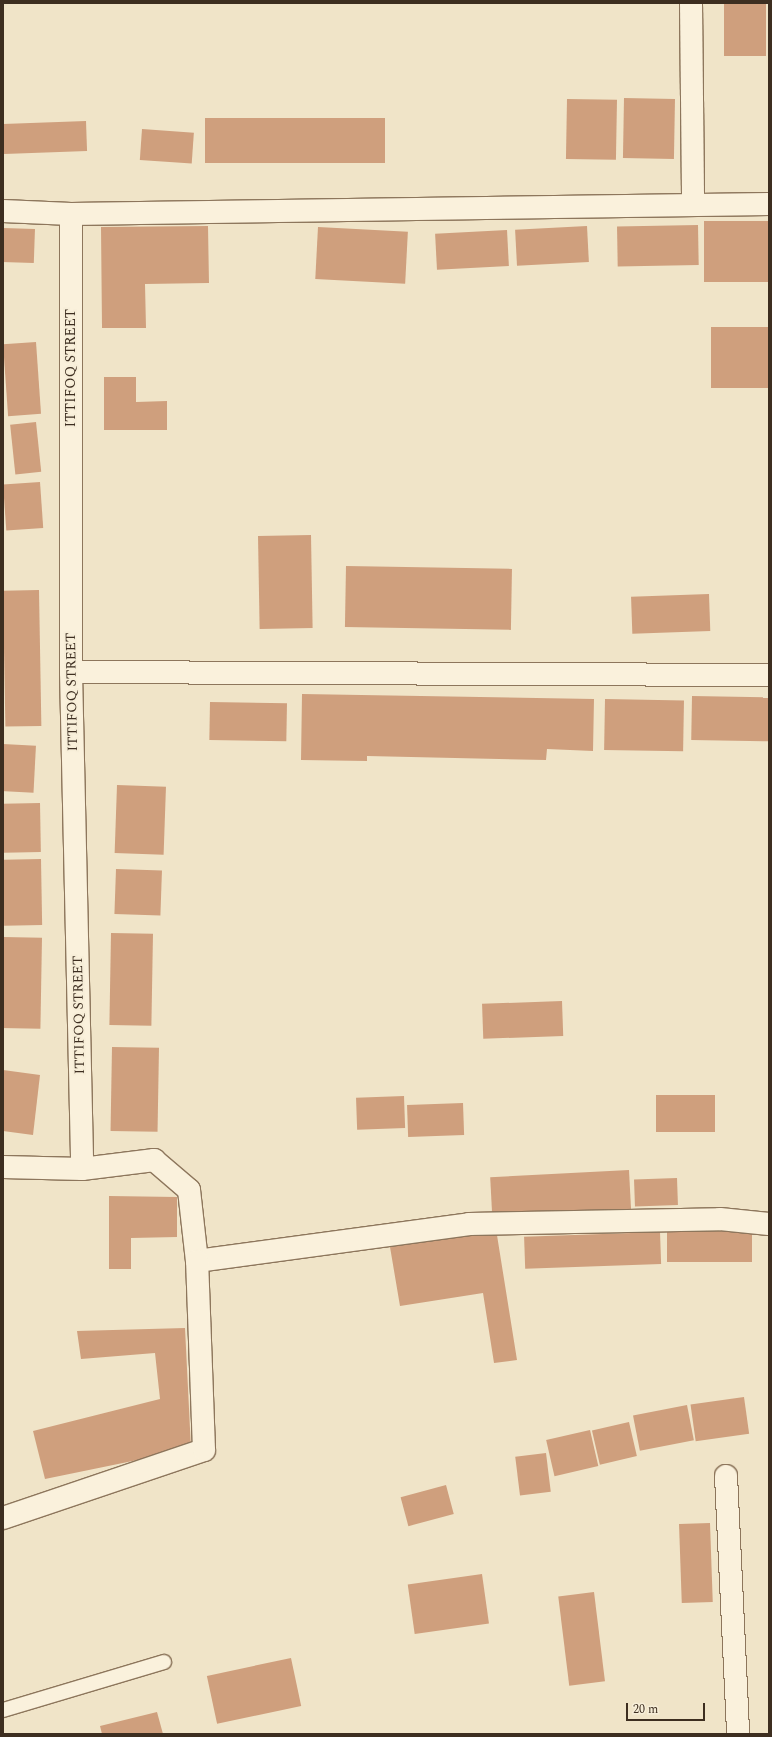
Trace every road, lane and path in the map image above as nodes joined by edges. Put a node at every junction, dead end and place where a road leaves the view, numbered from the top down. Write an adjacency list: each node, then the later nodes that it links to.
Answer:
1 (691, 3): 2 (street)
2 (693, 202): 3 (street); 5 (street)
3 (769, 204)
4 (3, 211): 5 (street)
5 (70, 214): 6 (street, ITTIFOQ STREET)
6 (71, 672): 7 (street); 9 (street, ITTIFOQ STREET)
7 (769, 675)
8 (3, 1167): 9 (street)
9 (82, 1169): 11 (street)
10 (769, 1224): 11 (street)
11 (197, 1261): 13 (street)
12 (726, 1476): 16 (street)
13 (3, 1518)
14 (164, 1662): 15 (lane)
15 (3, 1710)
16 (738, 1734)

